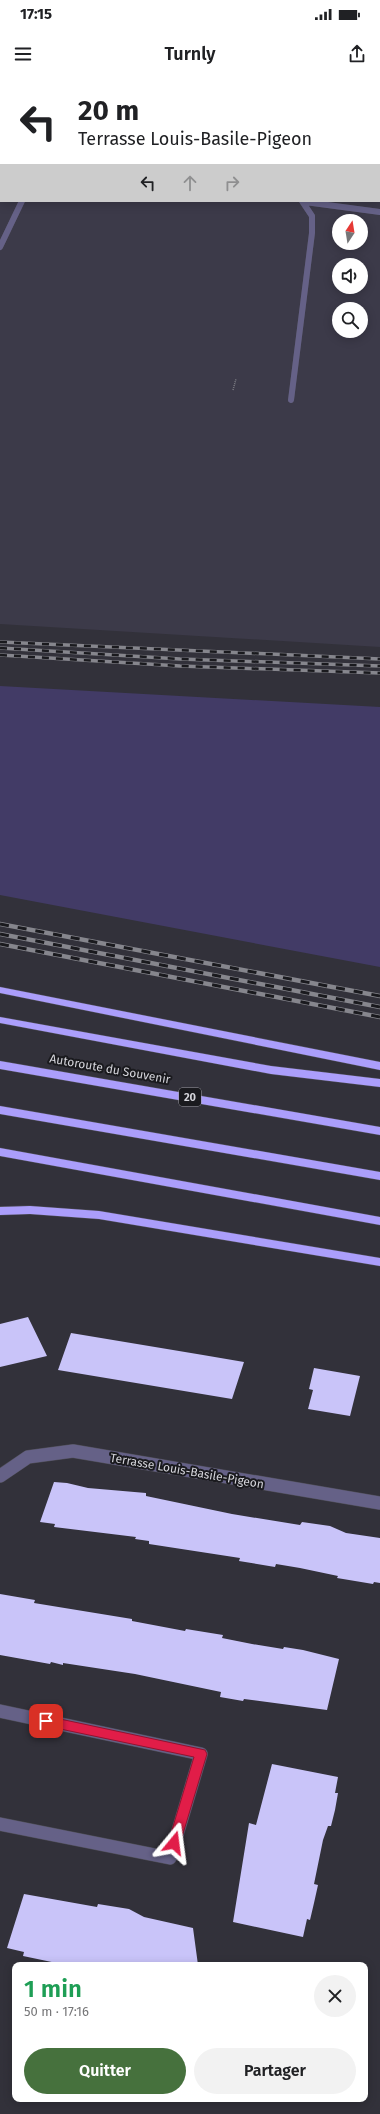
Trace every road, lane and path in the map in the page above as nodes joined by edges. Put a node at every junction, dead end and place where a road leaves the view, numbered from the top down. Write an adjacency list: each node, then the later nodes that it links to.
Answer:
1 (22, 202): 4 (street)
2 (305, 202): 3 (street); 7 (street)
3 (380, 212)
4 (0, 247)
5 (236, 379): 6 (path)
6 (233, 390)
7 (291, 400)
8 (0, 990): 11 (highway)
9 (0, 1020): 12 (highway)
10 (0, 1065): 14 (highway, Autoroute du Souvenir / 20)
11 (380, 1066)
12 (380, 1083)
13 (0, 1110): 16 (highway)
14 (380, 1131)
15 (0, 1152): 18 (highway)
16 (380, 1176)
17 (0, 1210): 19 (highway)
18 (380, 1221)
19 (380, 1262)
20 (0, 1476): 21 (street, Terrasse Louis-Basile-Pigeon)
21 (380, 1503)
22 (0, 1711): 23 (street)
23 (0, 1824)

